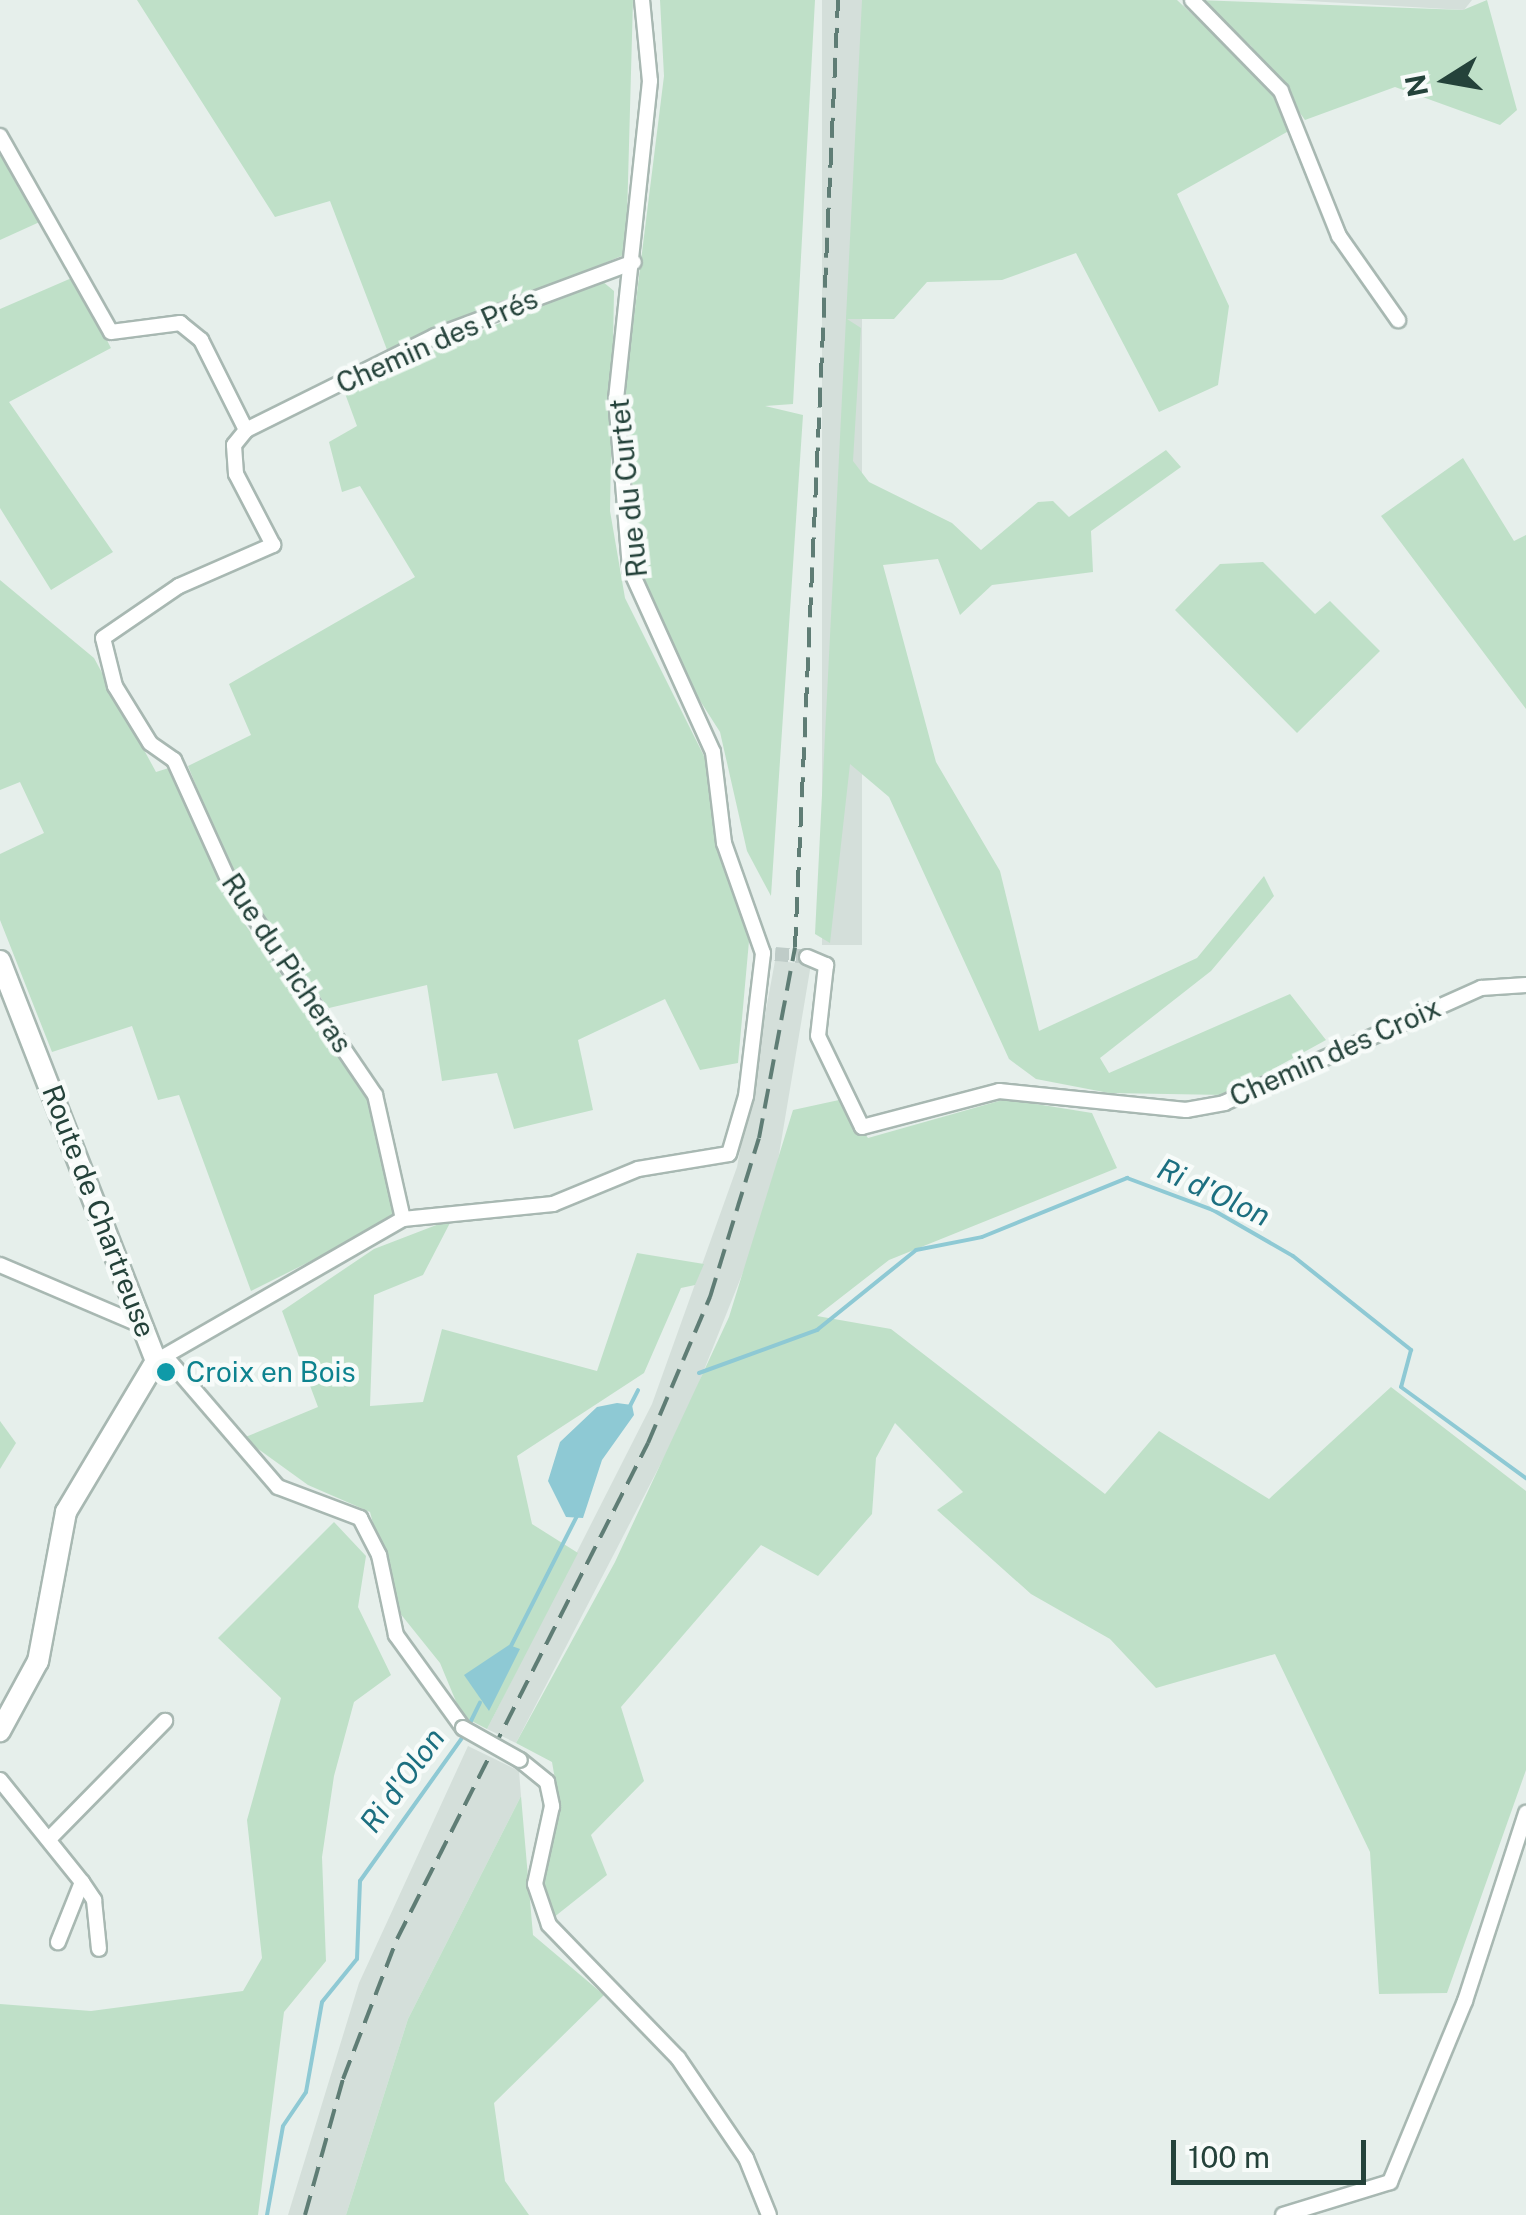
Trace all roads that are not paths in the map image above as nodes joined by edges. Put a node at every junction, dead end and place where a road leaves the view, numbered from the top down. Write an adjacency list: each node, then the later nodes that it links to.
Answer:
1 (642, 0): 4 (street, Rue du Curtet)
2 (1192, 0): 5 (street)
3 (0, 136): 6 (street)
4 (634, 262): 6 (street, Chemin des Prés); 10 (street, Rue du Curtet)
5 (1398, 320)
6 (246, 430): 10 (street, Rue du Picheras)
7 (807, 957): 9 (street, Chemin des Croix)
8 (0, 961): 12 (main road, Route de Chartreuse)
9 (1526, 984)
10 (402, 1218): 13 (street)
11 (0, 1265): 12 (street)
12 (141, 1325): 13 (main road, Route de Chartreuse)
13 (161, 1360): 15 (main road, Route de Chartreuse); 22 (street, bridge)
14 (166, 1721): 18 (street)
15 (0, 1732)
16 (0, 1780): 18 (street)
17 (1526, 1813): 23 (street)
18 (51, 1838): 19 (street)
19 (82, 1882): 20 (street); 21 (street)
20 (58, 1942)
21 (98, 1949)
22 (769, 2215)
23 (1283, 2215)

